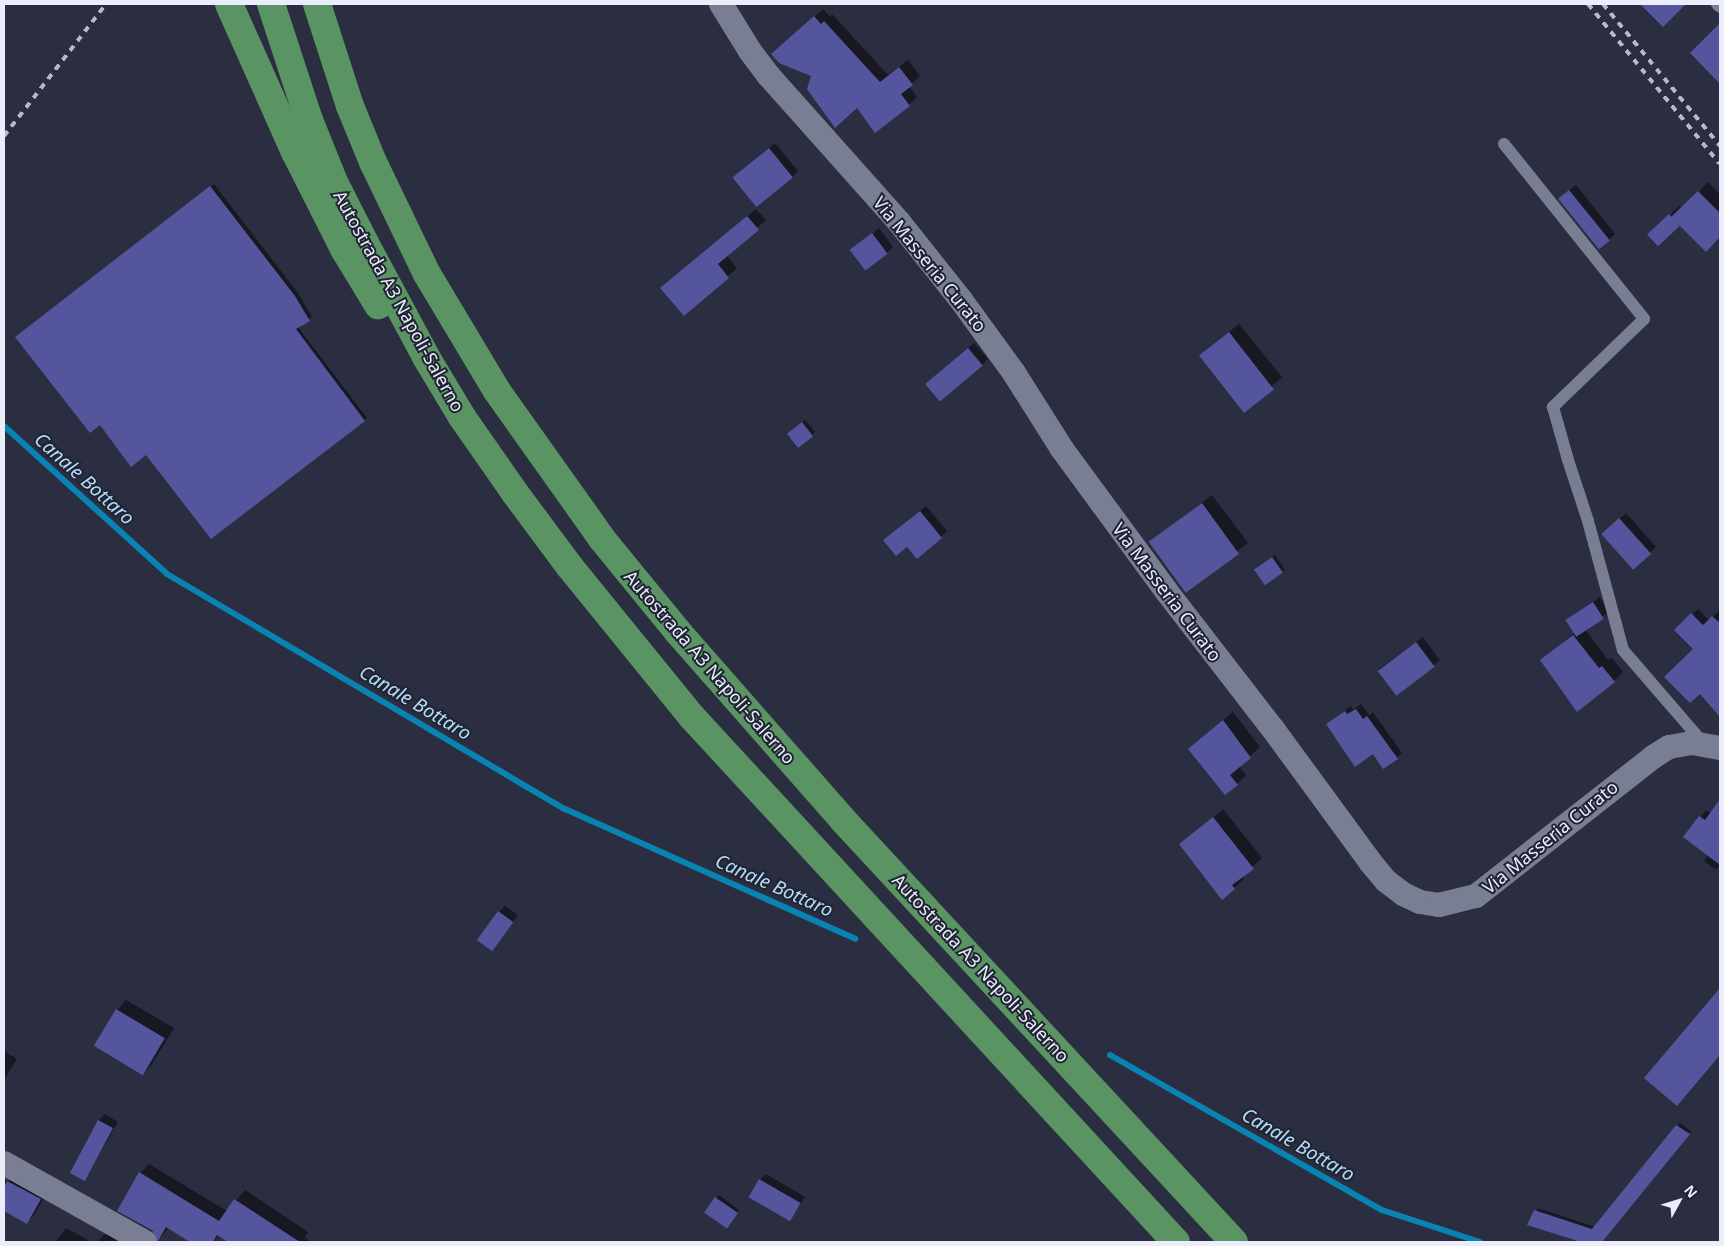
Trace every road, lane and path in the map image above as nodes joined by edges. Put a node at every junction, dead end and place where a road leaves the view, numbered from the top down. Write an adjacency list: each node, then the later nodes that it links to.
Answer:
1 (229, 4): 8 (highway)
2 (271, 4): 8 (highway, Autostrada A3 Napoli-Salerno)
3 (317, 4): 13 (highway, Autostrada A3 Napoli-Salerno)
4 (721, 4): 9 (street, Via Masseria Curato)
5 (1717, 4): 6 (lane)
6 (1720, 7)
7 (1504, 144): 9 (lane)
8 (462, 417): 12 (highway, Autostrada A3 Napoli-Salerno)
9 (1712, 746)
10 (4, 1162): 11 (street)
11 (145, 1242)
12 (1176, 1242)
13 (1234, 1242)

